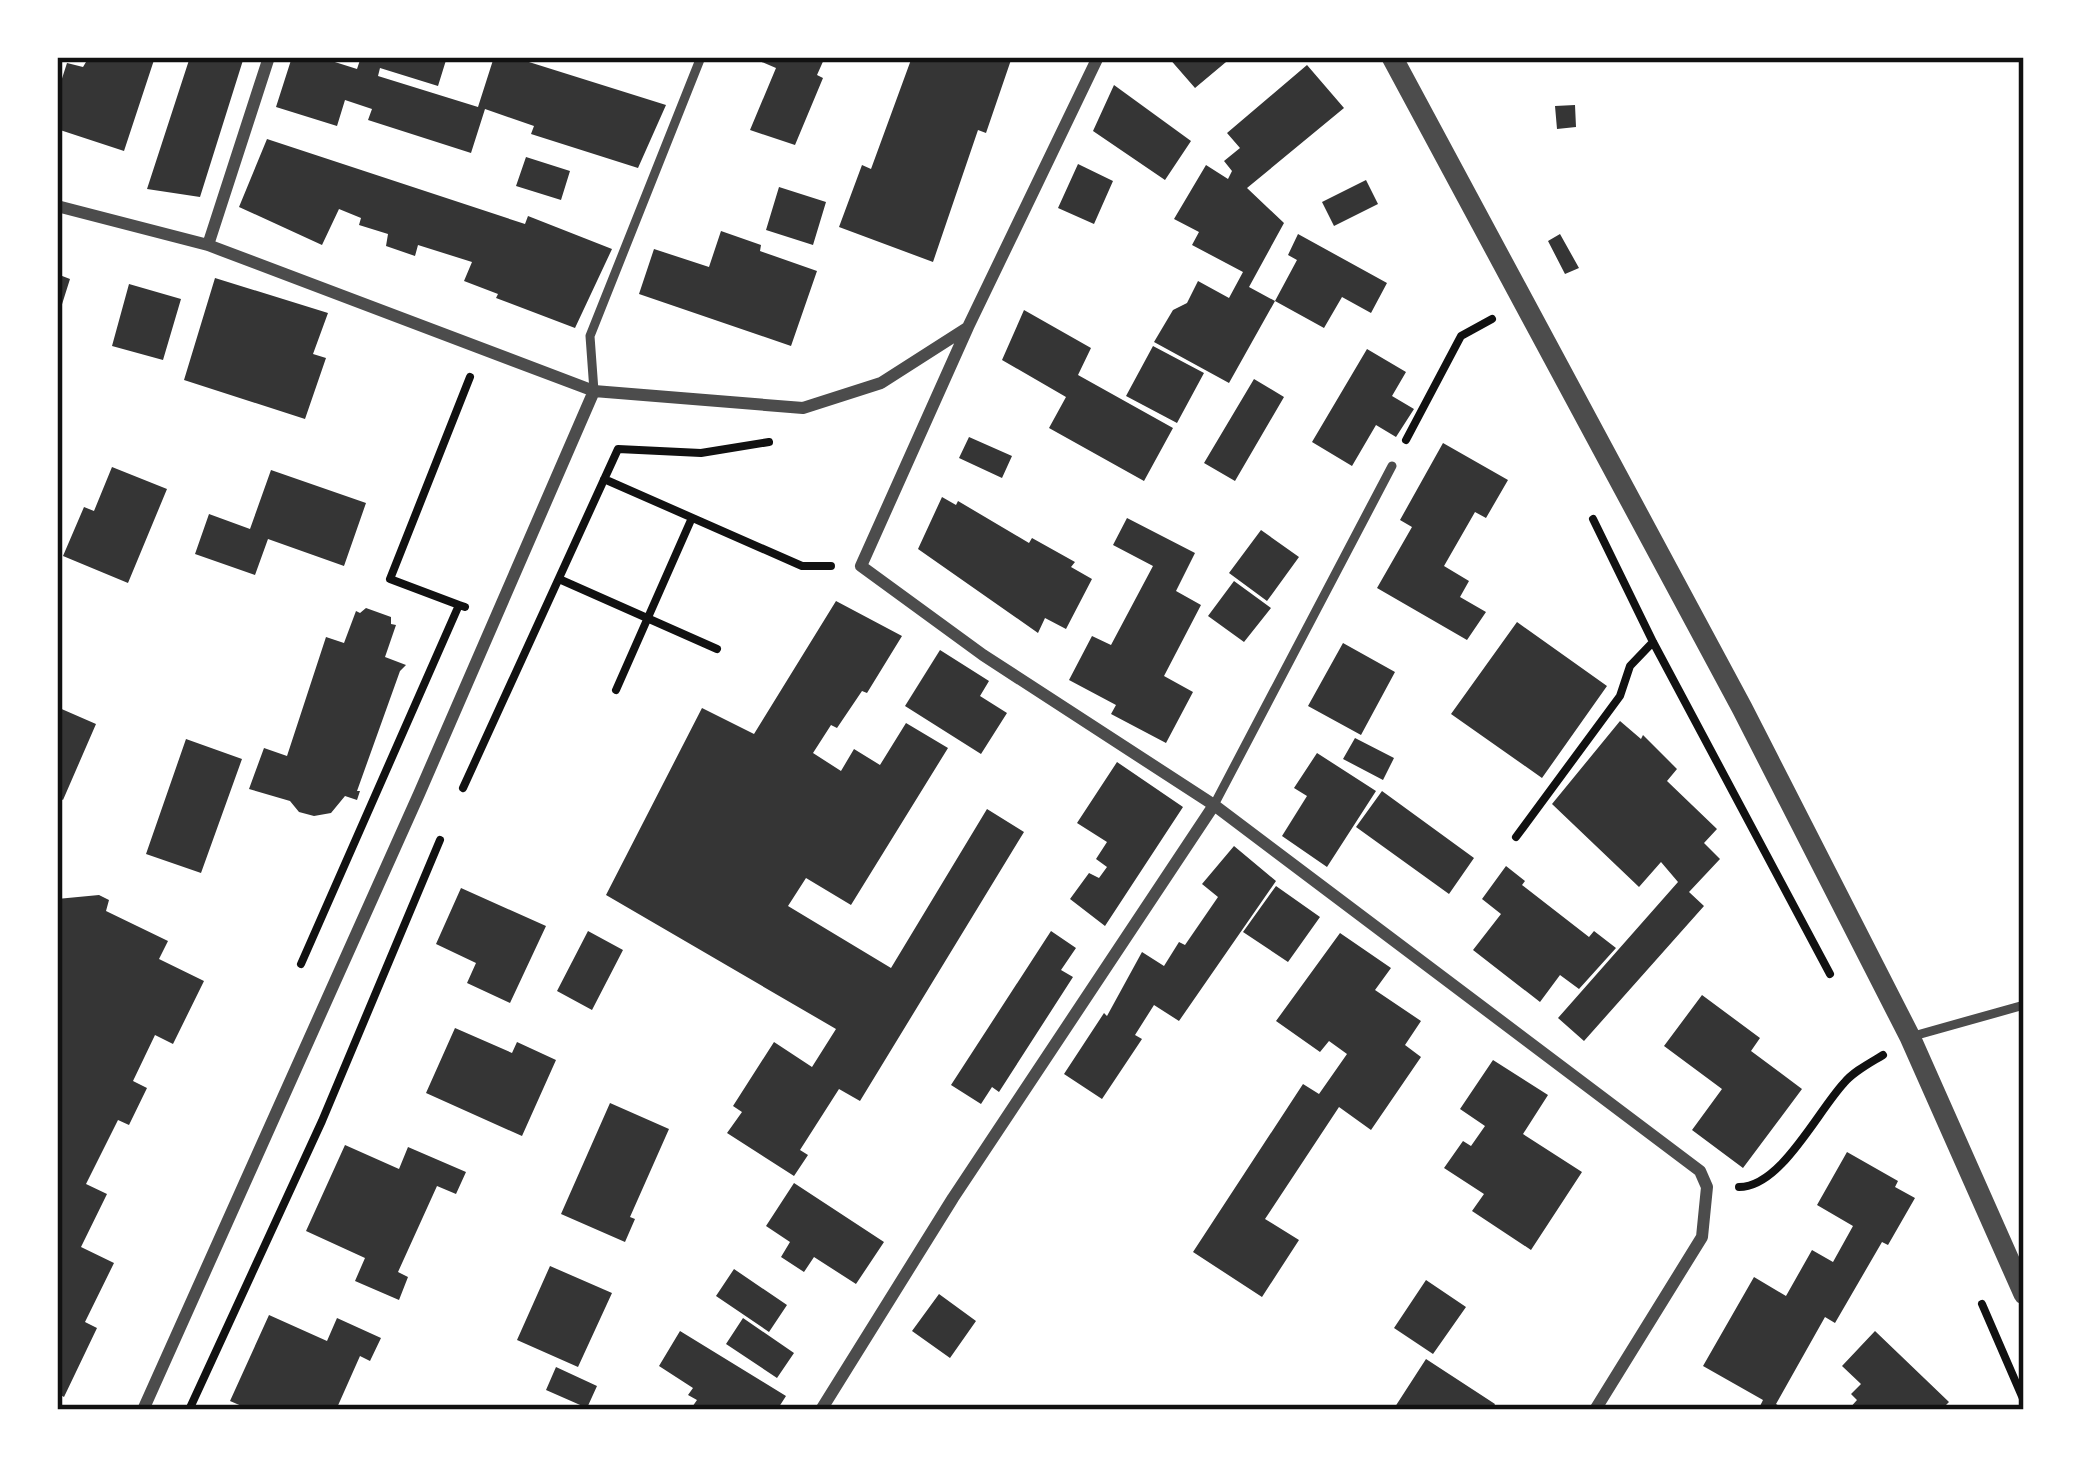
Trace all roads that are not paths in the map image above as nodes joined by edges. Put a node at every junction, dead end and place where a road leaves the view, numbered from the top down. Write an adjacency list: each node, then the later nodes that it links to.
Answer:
1 (269, 57): 6 (street)
2 (701, 57): 8 (lane)
3 (1098, 57): 7 (street)
4 (1392, 57): 12 (street)
5 (57, 206): 6 (street)
6 (208, 245): 8 (street)
7 (968, 327): 8 (street); 10 (street)
8 (594, 391): 14 (street)
9 (1392, 466): 10 (lane)
10 (1214, 806): 15 (street); 16 (street)
11 (2024, 1005): 12 (lane)
12 (1910, 1037): 13 (street)
13 (2024, 1294)
14 (143, 1410)
15 (821, 1410)
16 (1595, 1410)

